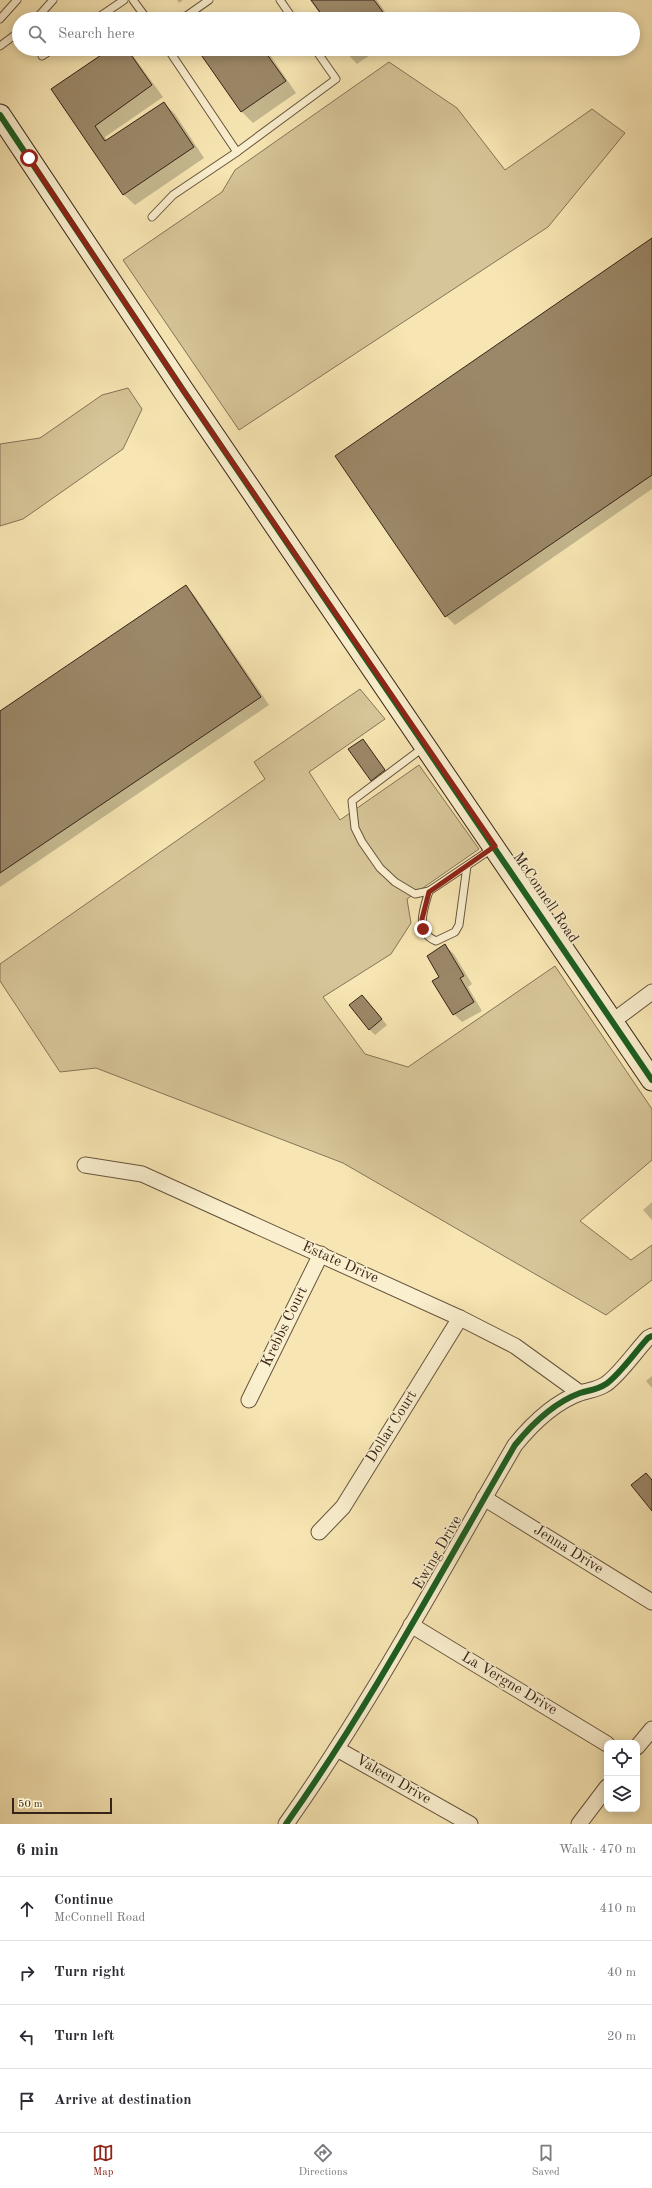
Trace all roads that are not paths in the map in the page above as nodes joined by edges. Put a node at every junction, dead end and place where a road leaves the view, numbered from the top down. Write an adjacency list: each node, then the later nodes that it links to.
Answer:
1 (16, 0): 12 (lane)
2 (53, 0): 7 (lane)
3 (124, 0): 8 (lane)
4 (133, 0): 9 (lane)
5 (209, 0): 10 (lane)
6 (280, 0): 11 (lane)
7 (42, 12)
8 (106, 12)
9 (142, 12)
10 (192, 12)
11 (288, 12)
12 (0, 19)
13 (12, 37): 14 (lane)
14 (0, 46)
15 (173, 56): 18 (lane)
16 (319, 56): 18 (lane)
17 (0, 115): 20 (street, McConnell Road)
18 (238, 152): 19 (lane)
19 (152, 217)
20 (426, 746): 21 (street, McConnell Road); 23 (lane)
21 (495, 846): 22 (lane); 25 (street, McConnell Road)
22 (468, 866): 23 (lane); 23 (lane)
23 (429, 892)
24 (652, 992): 25 (street)
25 (613, 1021): 26 (street, McConnell Road)
26 (652, 1080)
27 (85, 1165): 28 (street, Estate Drive)
28 (321, 1254): 29 (street, Estate Drive); 32 (street, Krebbs Court)
29 (460, 1318): 31 (street, Estate Drive); 34 (street, Dollar Court)
30 (652, 1336): 31 (street, Ewing Drive)
31 (580, 1393): 33 (street, Ewing Drive)
32 (249, 1400)
33 (484, 1498): 35 (street, Jenna Drive); 36 (street, Ewing Drive)
34 (319, 1532)
35 (652, 1602)
36 (411, 1625): 38 (street, La Vergne Drive); 40 (street, Ewing Drive)
37 (652, 1729): 39 (street)
38 (604, 1742)
39 (640, 1744)
40 (337, 1749): 42 (street, Ewing Drive); 43 (street, Valeen Drive)
41 (604, 1791): 44 (street)
42 (286, 1824)
43 (470, 1824)
44 (579, 1824)

